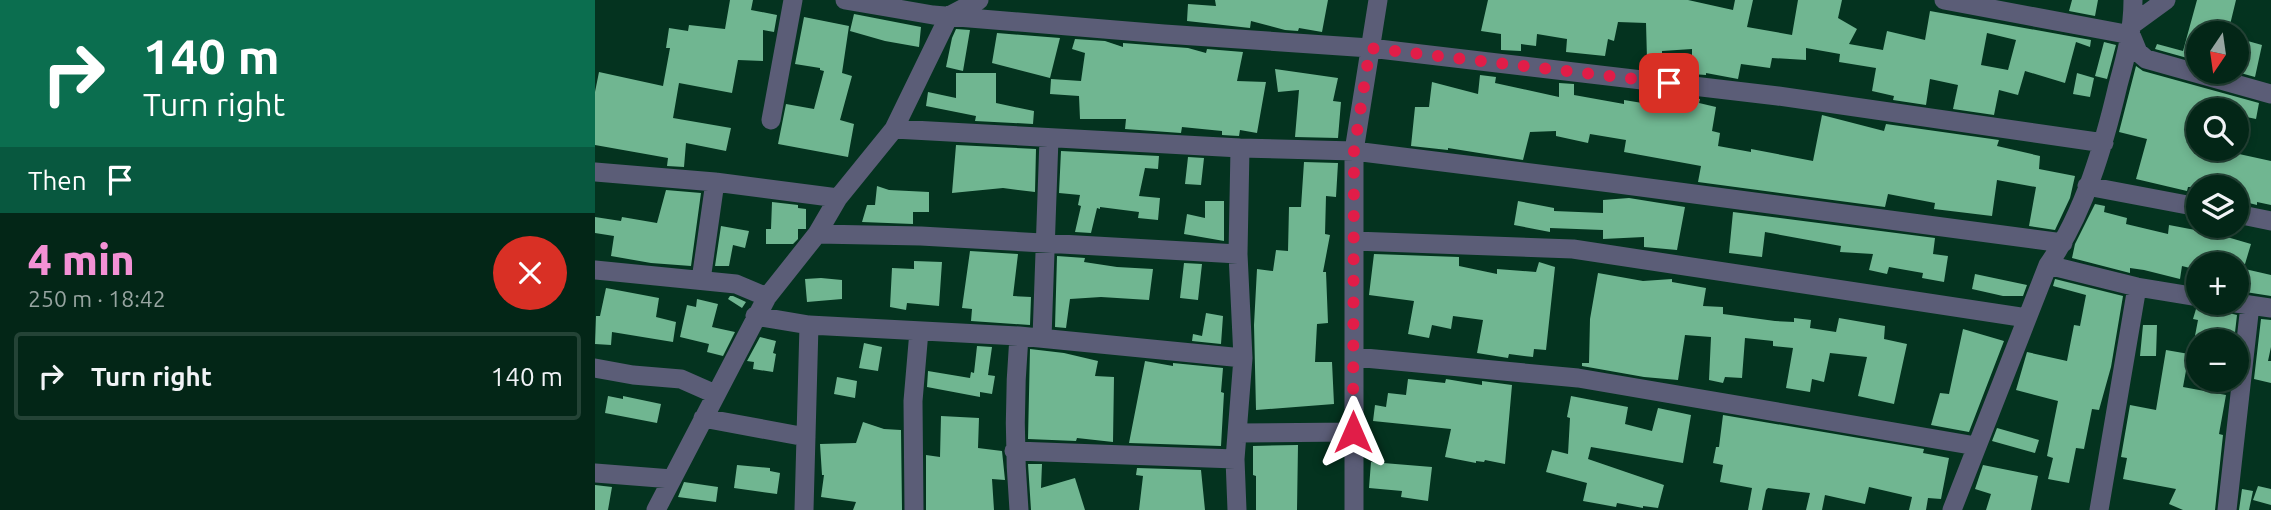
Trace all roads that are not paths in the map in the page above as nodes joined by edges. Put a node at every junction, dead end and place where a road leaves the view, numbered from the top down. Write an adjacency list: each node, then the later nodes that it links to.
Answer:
1 (793, 0): 12 (street)
2 (845, 0): 8 (street)
3 (979, 0): 8 (street)
4 (1378, 0): 10 (street)
5 (1944, 0): 9 (street)
6 (2133, 0): 9 (street)
7 (2166, 0): 9 (street)
8 (949, 16): 10 (street); 13 (street)
9 (2132, 30): 11 (street); 15 (street)
10 (1370, 48): 15 (street); 17 (street)
11 (2271, 94)
12 (771, 120)
13 (894, 129): 14 (street); 21 (street)
14 (1049, 138): 16 (street); 27 (street)
15 (2104, 143): 20 (street)
16 (1240, 148): 17 (street); 29 (street)
17 (1354, 151): 26 (street); 28 (street)
18 (595, 172): 19 (street)
19 (715, 182): 21 (street); 32 (street)
20 (2087, 186): 22 (street); 28 (street)
21 (838, 198): 25 (street)
22 (2186, 205)
23 (2249, 216): 24 (street)
24 (2271, 221)
25 (817, 234): 27 (street); 35 (street)
26 (1354, 241): 40 (street); 45 (street)
27 (1046, 243): 29 (street); 44 (street)
28 (2063, 243): 30 (street)
29 (1238, 254): 46 (street)
30 (2048, 265): 33 (street); 40 (street)
31 (595, 270): 32 (street)
32 (701, 280): 35 (street)
33 (2137, 288): 34 (street); 65 (street)
34 (2186, 295)
35 (767, 297): 39 (street)
36 (2249, 305): 37 (street)
37 (2271, 308)
38 (2242, 315): 66 (street)
39 (755, 316): 41 (street); 48 (street)
40 (2027, 318): 53 (street)
41 (809, 325): 42 (street); 52 (street)
42 (919, 331): 43 (street); 60 (street)
43 (1019, 336): 44 (street); 54 (street)
44 (1042, 338): 46 (street)
45 (1354, 357): 50 (street); 53 (street)
46 (1243, 358): 51 (street)
47 (595, 368): 48 (street)
48 (715, 394): 49 (street)
49 (703, 418): 52 (street); 57 (street)
50 (1353, 432): 51 (street); 63 (street)
51 (1237, 433): 55 (street)
52 (806, 437): 59 (street)
53 (1976, 446): 64 (street)
54 (1014, 451): 55 (street); 61 (street)
55 (1235, 459): 62 (street)
56 (595, 472): 57 (street)
57 (672, 479): 58 (street)
58 (656, 510)
59 (804, 510)
60 (914, 510)
61 (1019, 510)
62 (1237, 510)
63 (1353, 510)
64 (1952, 510)
65 (2099, 510)
66 (2227, 510)

